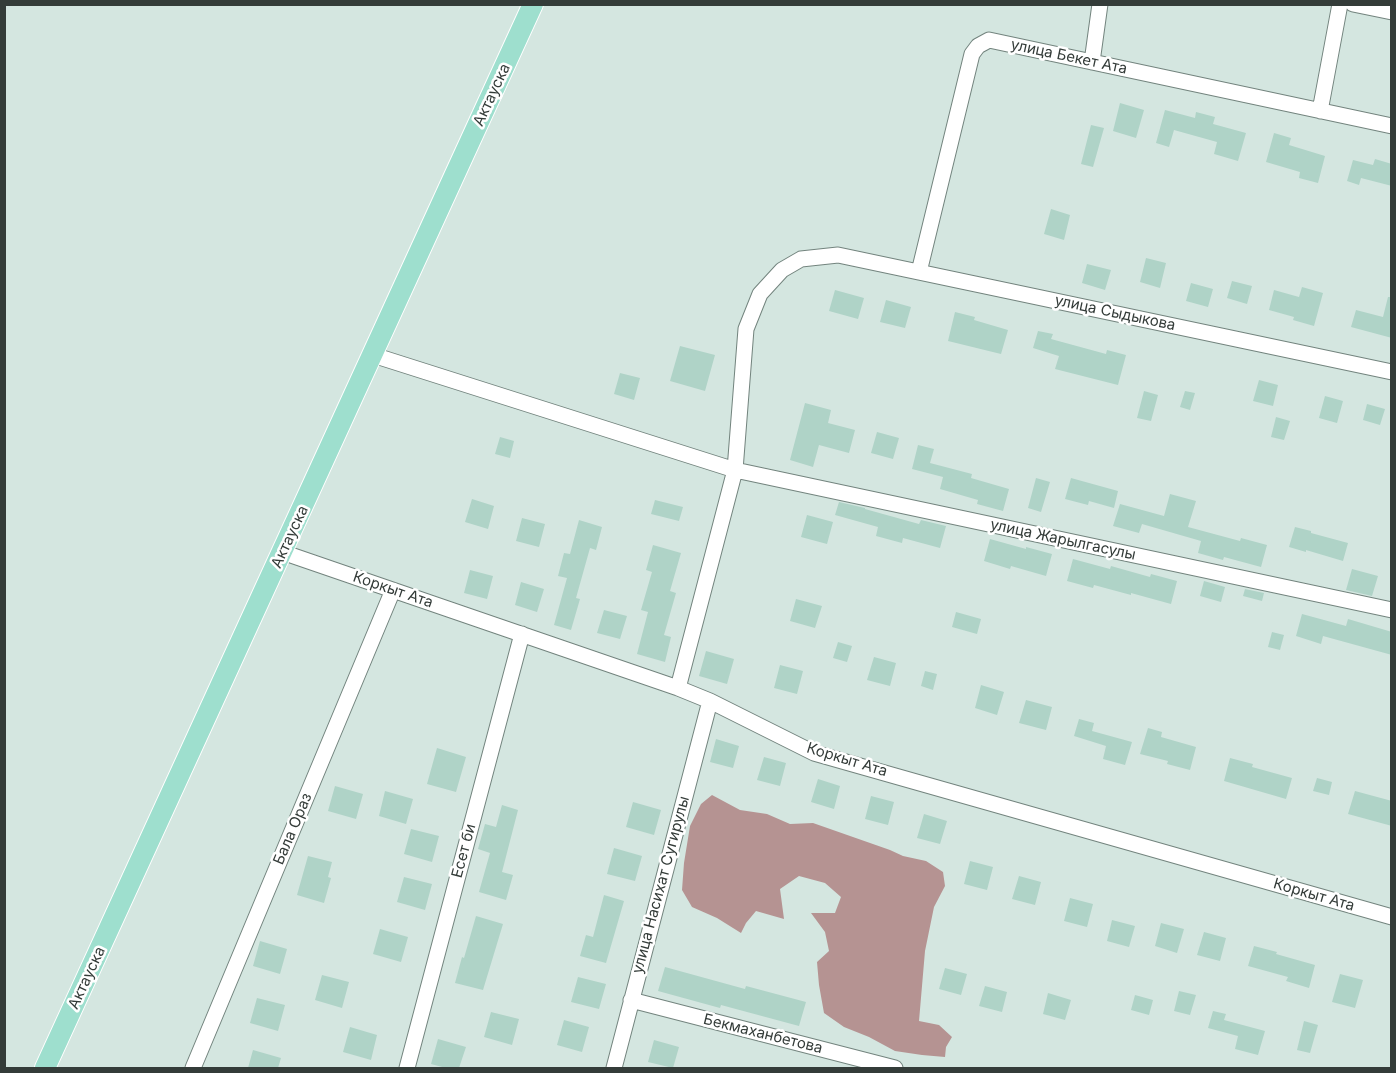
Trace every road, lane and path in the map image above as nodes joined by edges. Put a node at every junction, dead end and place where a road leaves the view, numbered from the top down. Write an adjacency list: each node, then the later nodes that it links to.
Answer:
1 (533, 4): 10 (main road, Актауска)
2 (1100, 4): 6 (street)
3 (1340, 4): 7 (street)
4 (1353, 4): 5 (street)
5 (1392, 12)
6 (1092, 62): 7 (street, улица Бекет Ата); 9 (street, улица Бекет Ата)
7 (1320, 111): 8 (street, улица Бекет Ата)
8 (1392, 126)
9 (919, 272): 11 (street, улица Сыдыкова); 12 (street, улица Сыдыкова)
10 (373, 355): 12 (street, улица Жарылгасулы); 13 (main road, Актауска)
11 (1392, 372)
12 (735, 470): 15 (street, улица Жарылгасулы); 17 (street, улица Сыдыкова)
13 (282, 552): 14 (street, Коркыт Ата); 21 (main road, Актауска)
14 (393, 590): 16 (street, Коркыт Ата); 22 (street, Бала Ораз)
15 (1392, 610)
16 (522, 634): 17 (street, Коркыт Ата); 23 (street, Есет би)
17 (678, 688): 18 (street, Коркыт Ата)
18 (710, 701): 19 (street, Коркыт Ата); 20 (street, улица Насихат Сугирулы)
19 (1392, 917)
20 (631, 1000): 24 (street, улица Насихат Сугирулы); 25 (street, Бекмаханбетова)
21 (45, 1068)
22 (193, 1068)
23 (407, 1068)
24 (614, 1068)
25 (896, 1068)

